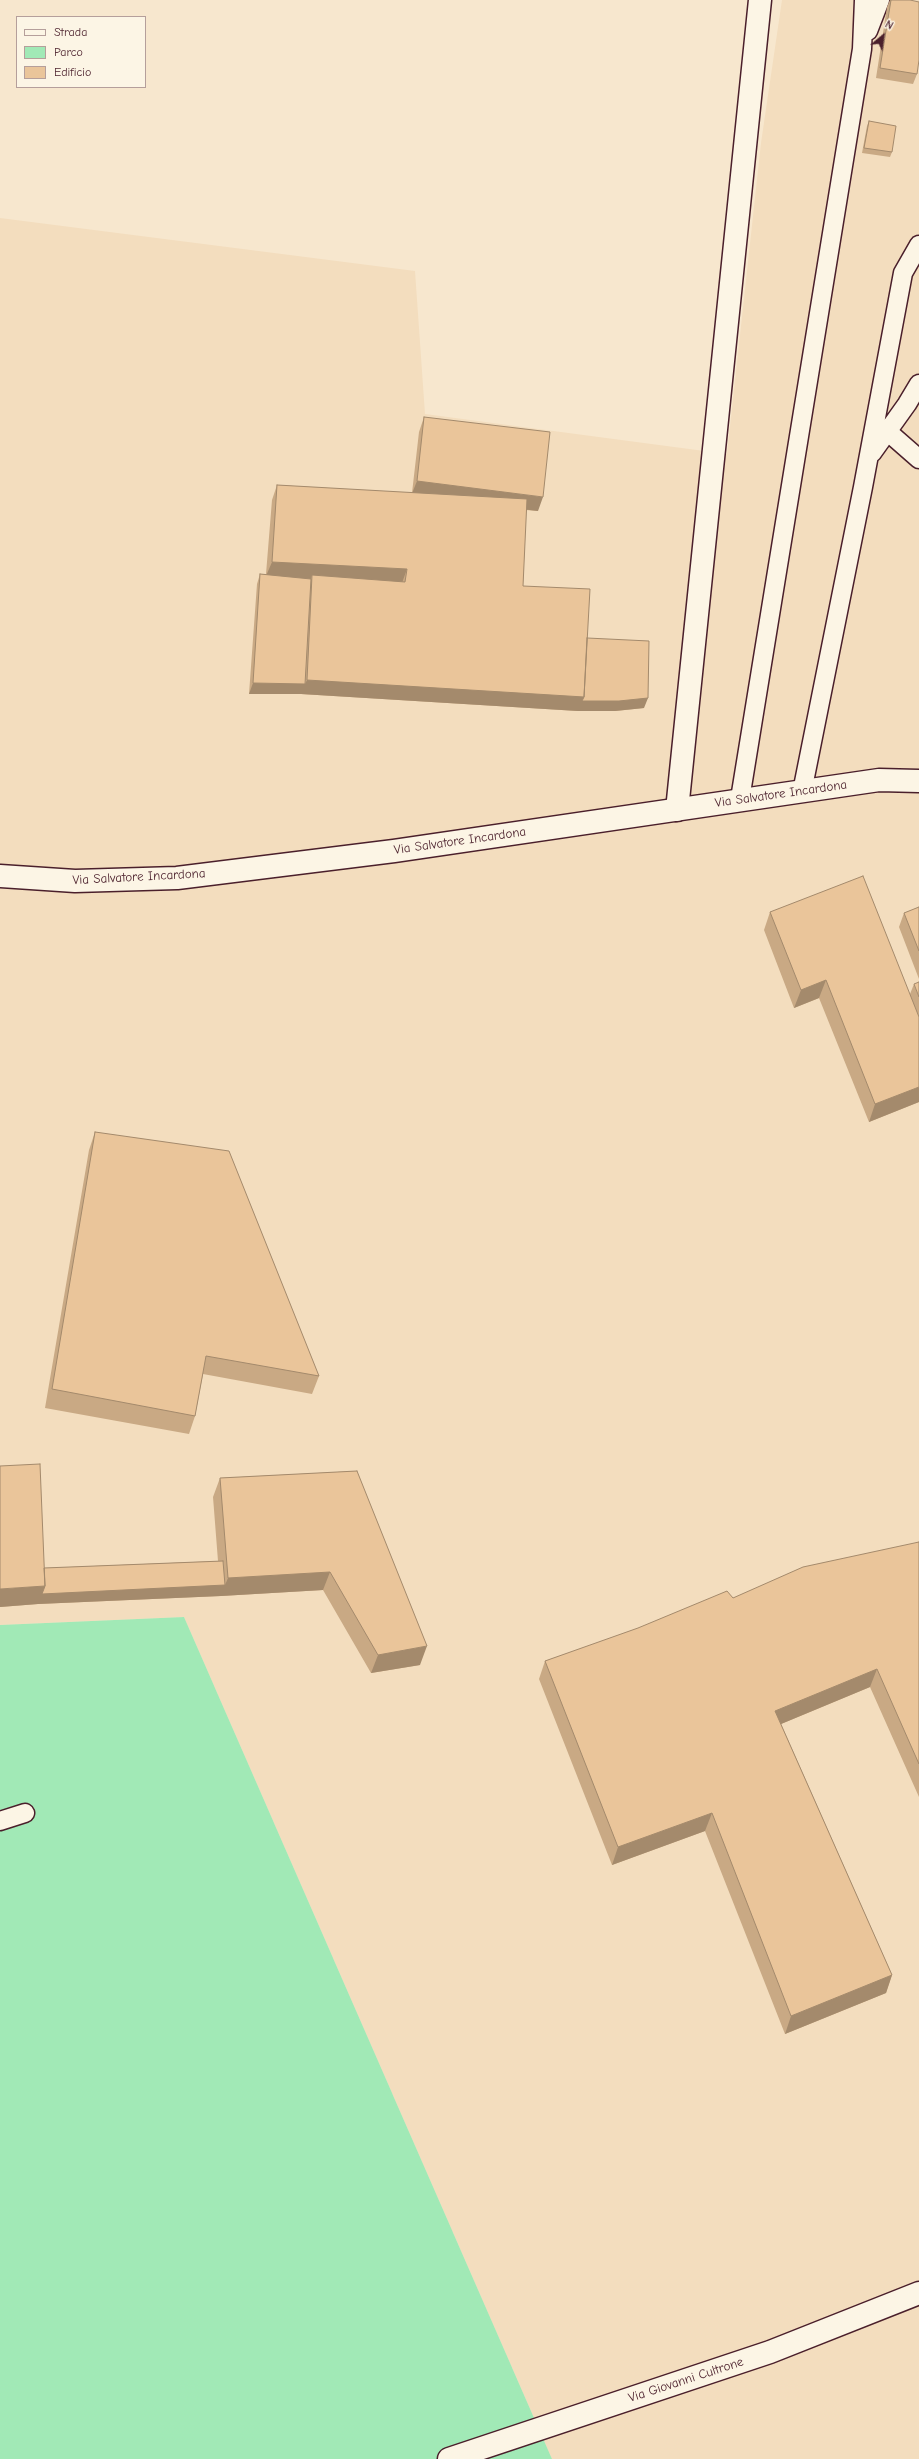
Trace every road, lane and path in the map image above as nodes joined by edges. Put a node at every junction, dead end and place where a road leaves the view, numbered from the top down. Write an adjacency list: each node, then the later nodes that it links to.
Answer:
1 (760, 0): 13 (street)
2 (864, 0): 4 (lane)
3 (880, 0): 4 (lane)
4 (862, 49): 12 (lane)
5 (919, 245): 8 (lane)
6 (919, 384): 7 (lane)
7 (888, 431): 8 (lane); 9 (lane)
8 (869, 457): 11 (lane)
9 (919, 459)
10 (919, 781): 11 (street, Via Salvatore Incardona)
11 (802, 792): 12 (street, Via Salvatore Incardona)
12 (740, 799): 13 (street, Via Salvatore Incardona)
13 (677, 810): 14 (street, Via Salvatore Incardona)
14 (0, 876)
15 (25, 1813): 16 (lane)
16 (0, 1821)
17 (919, 2292): 18 (street, Via Giovanni Cultrone)
18 (449, 2459)

